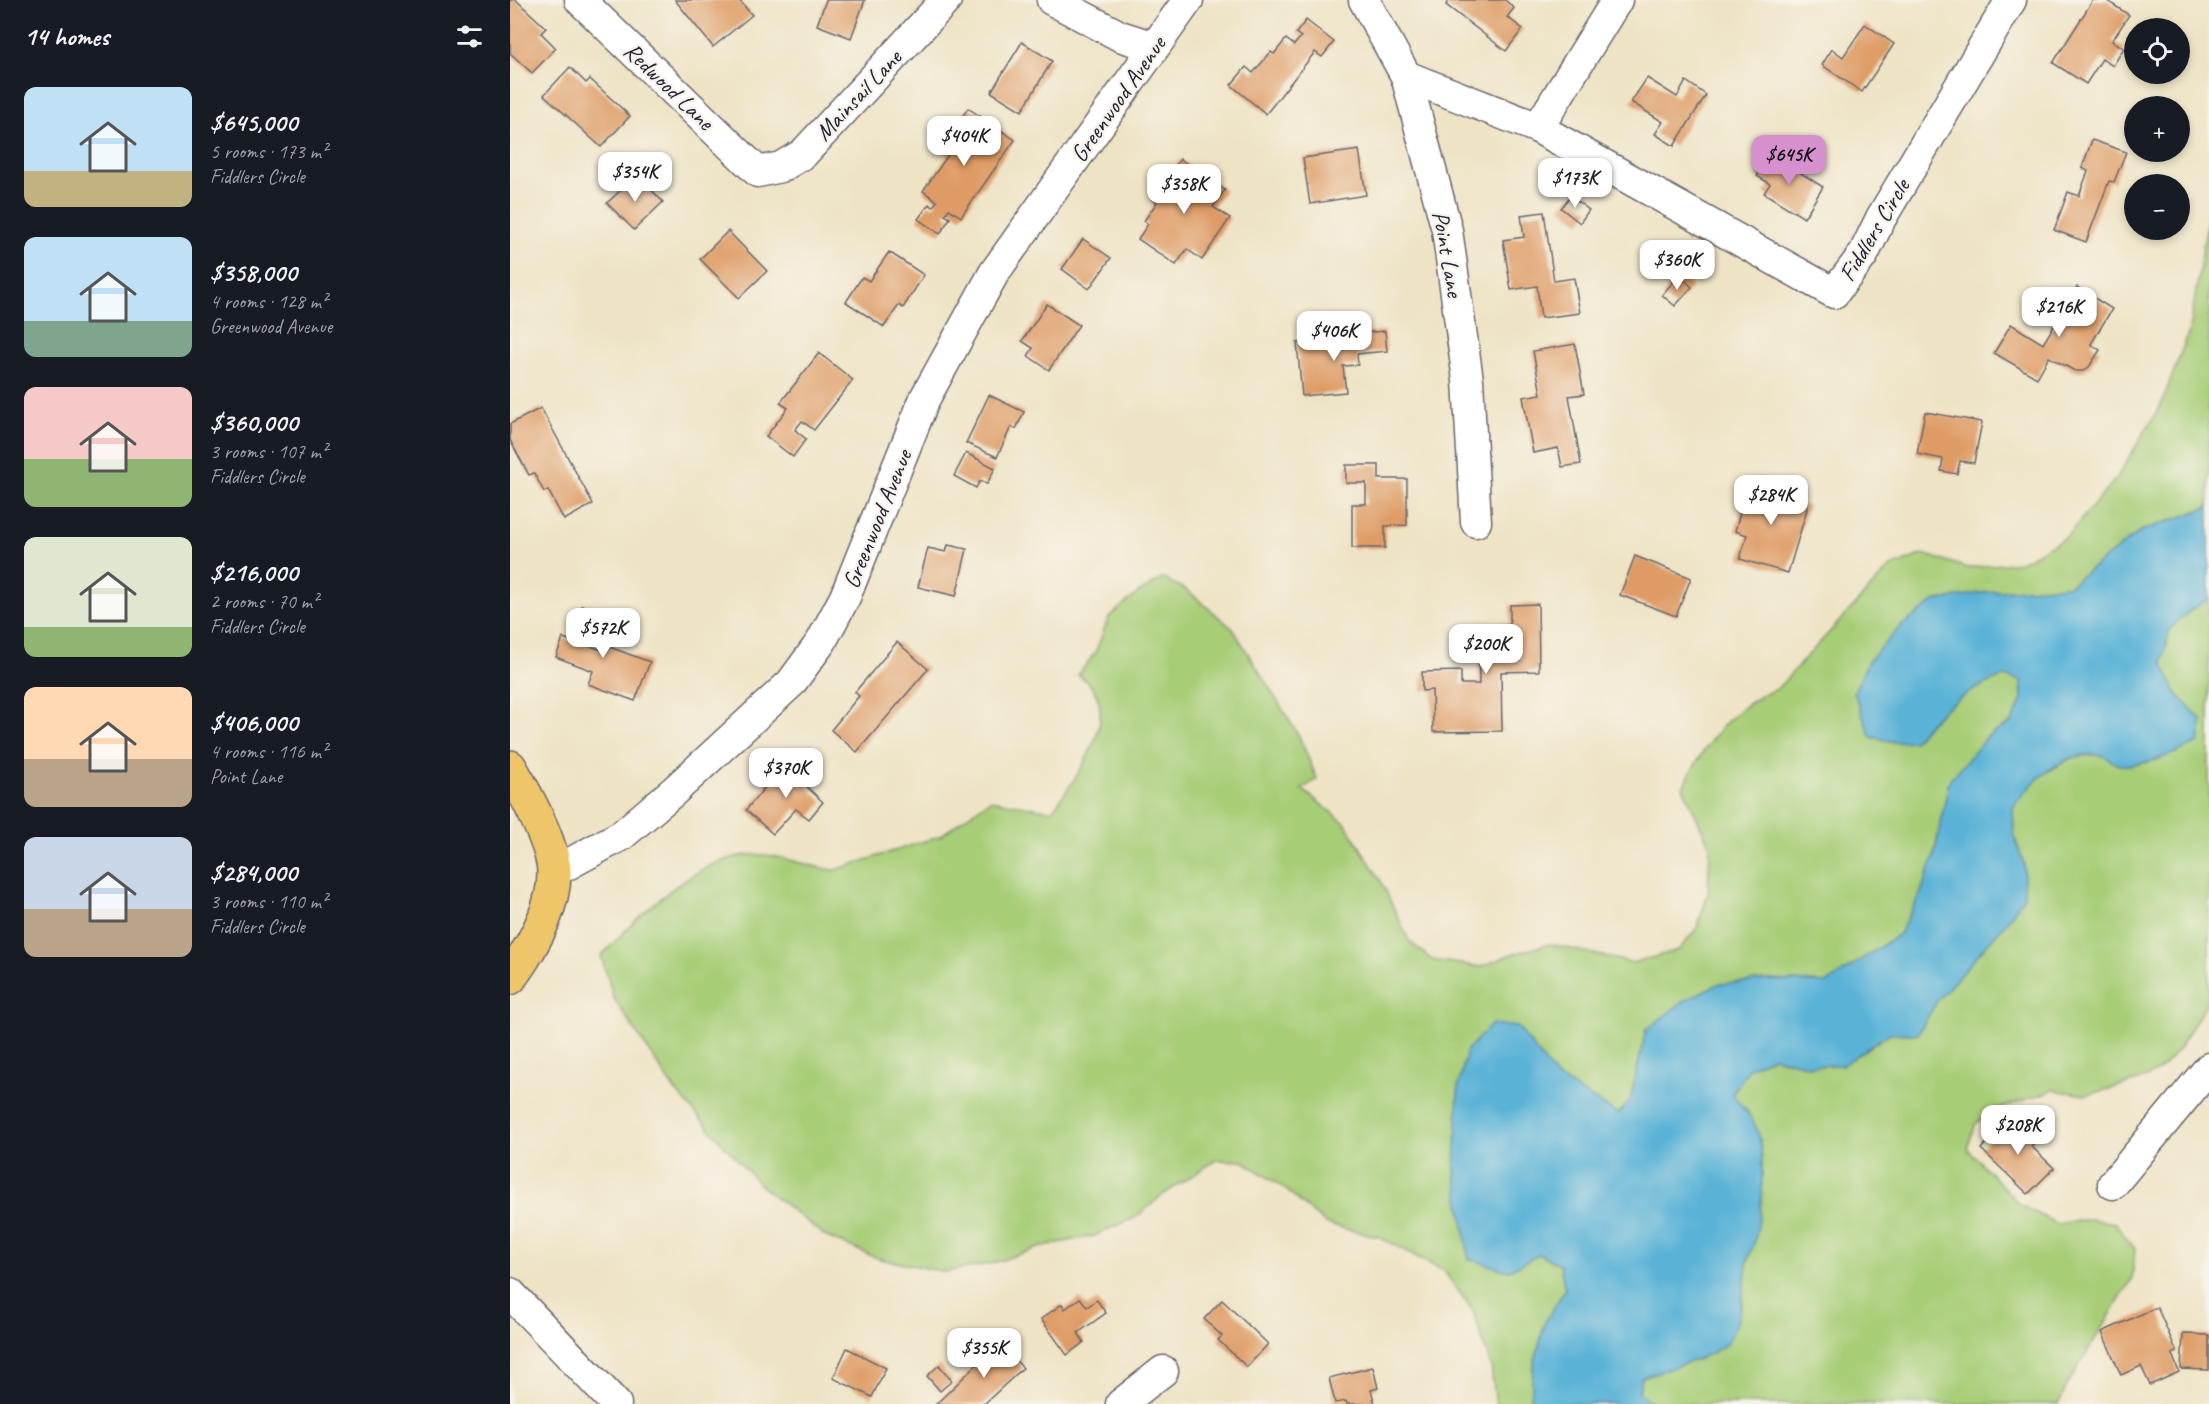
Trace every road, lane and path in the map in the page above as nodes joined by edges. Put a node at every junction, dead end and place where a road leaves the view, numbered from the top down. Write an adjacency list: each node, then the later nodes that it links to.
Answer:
1 (580, 0): 11 (street, Redwood Lane)
2 (946, 0): 11 (street, Mainsail Lane)
3 (1052, 0): 8 (street)
4 (1188, 0): 8 (street, Greenwood Avenue)
5 (1364, 0): 9 (street, Point Lane)
6 (1617, 0): 10 (street)
7 (2011, 0): 10 (street, Fiddlers Circle)
8 (1154, 47): 14 (street, Greenwood Avenue)
9 (1406, 76): 10 (street, Fiddlers Circle); 12 (street, Point Lane)
10 (1538, 128)
11 (758, 172)
12 (1476, 522)
13 (510, 767): 14 (main road)
14 (554, 872): 15 (main road)
15 (510, 978)
16 (2209, 1068): 17 (street)
17 (2112, 1184)
18 (510, 1293): 20 (street)
19 (1163, 1371): 21 (street)
20 (616, 1404)
21 (1121, 1404)

